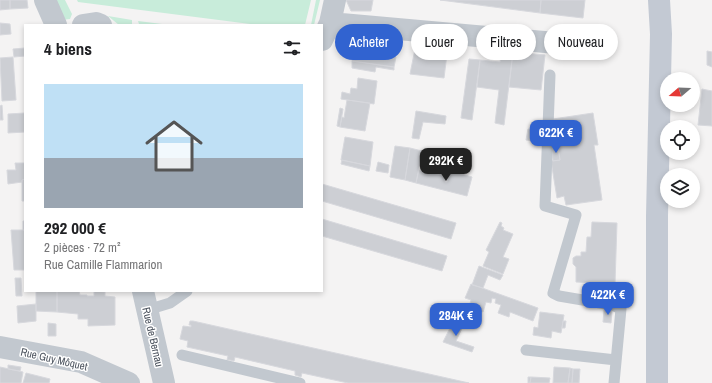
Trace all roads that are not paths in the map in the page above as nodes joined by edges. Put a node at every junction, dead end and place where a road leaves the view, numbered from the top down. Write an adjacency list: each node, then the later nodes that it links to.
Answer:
1 (44, 0): 5 (street)
2 (335, 0): 6 (street)
3 (658, 0): 7 (main road)
4 (667, 0): 7 (main road)
5 (56, 24)
6 (326, 31): 8 (street)
7 (661, 34): 20 (main road)
8 (544, 43)
9 (550, 75): 15 (lane)
10 (186, 292): 11 (lane)
11 (145, 301): 17 (street, Rue de Bernau)
12 (0, 347): 16 (street, Rue Guy Môquet)
13 (526, 350): 15 (lane)
14 (182, 355): 18 (lane)
15 (616, 360): 19 (lane)
16 (129, 383)
17 (164, 383)
18 (300, 383)
19 (614, 383)
20 (657, 383)

